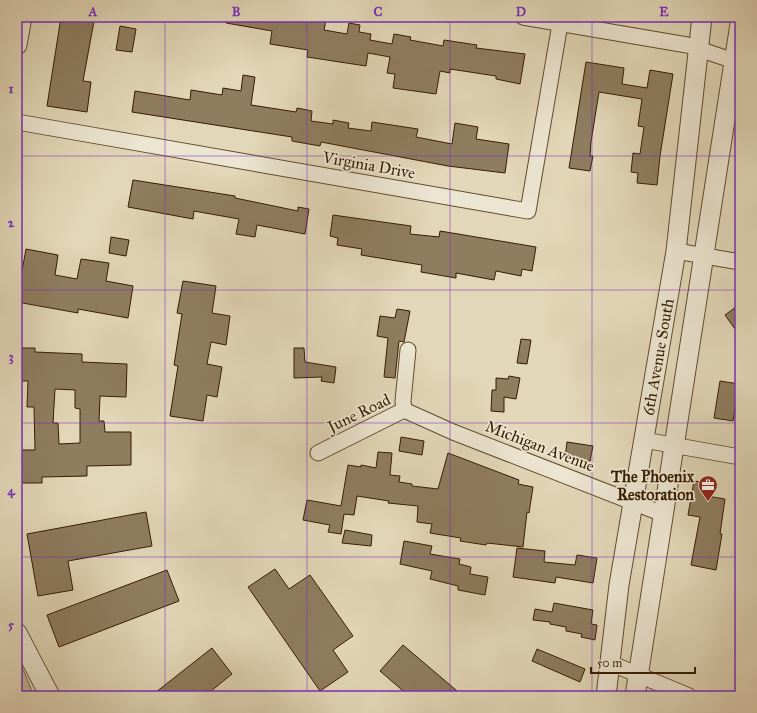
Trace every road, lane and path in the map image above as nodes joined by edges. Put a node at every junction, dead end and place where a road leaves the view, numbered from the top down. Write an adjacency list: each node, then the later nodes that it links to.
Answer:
1 (22, 17): 6 (street)
2 (523, 17): 4 (street)
3 (702, 17): 7 (street, 6th Avenue South)
4 (560, 24): 7 (street); 9 (street, Virginia Drive)
5 (740, 24): 8 (street, 6th Avenue South)
6 (17, 45)
7 (698, 48): 8 (street); 10 (street, 6th Avenue South)
8 (737, 62): 11 (street, 6th Avenue South)
9 (17, 122)
10 (676, 251): 11 (street); 15 (street, 6th Avenue South)
11 (705, 256): 12 (street); 16 (street, 6th Avenue South)
12 (740, 262)
13 (408, 350): 14 (street, June Road)
14 (404, 410): 17 (street, June Road); 19 (street, Michigan Avenue)
15 (644, 440): 16 (street); 19 (street, 6th Avenue South)
16 (674, 446): 18 (street); 20 (street, 6th Avenue South)
17 (318, 453)
18 (740, 457)
19 (634, 502): 20 (street, Michigan Avenue); 22 (street, 6th Avenue South)
20 (663, 514): 23 (street, 6th Avenue South)
21 (17, 633): 24 (street)
22 (610, 663): 23 (street); 25 (street, 6th Avenue South)
23 (638, 676): 26 (street, 6th Avenue South); 27 (street)
24 (50, 696)
25 (606, 696)
26 (635, 696)
27 (689, 696)

